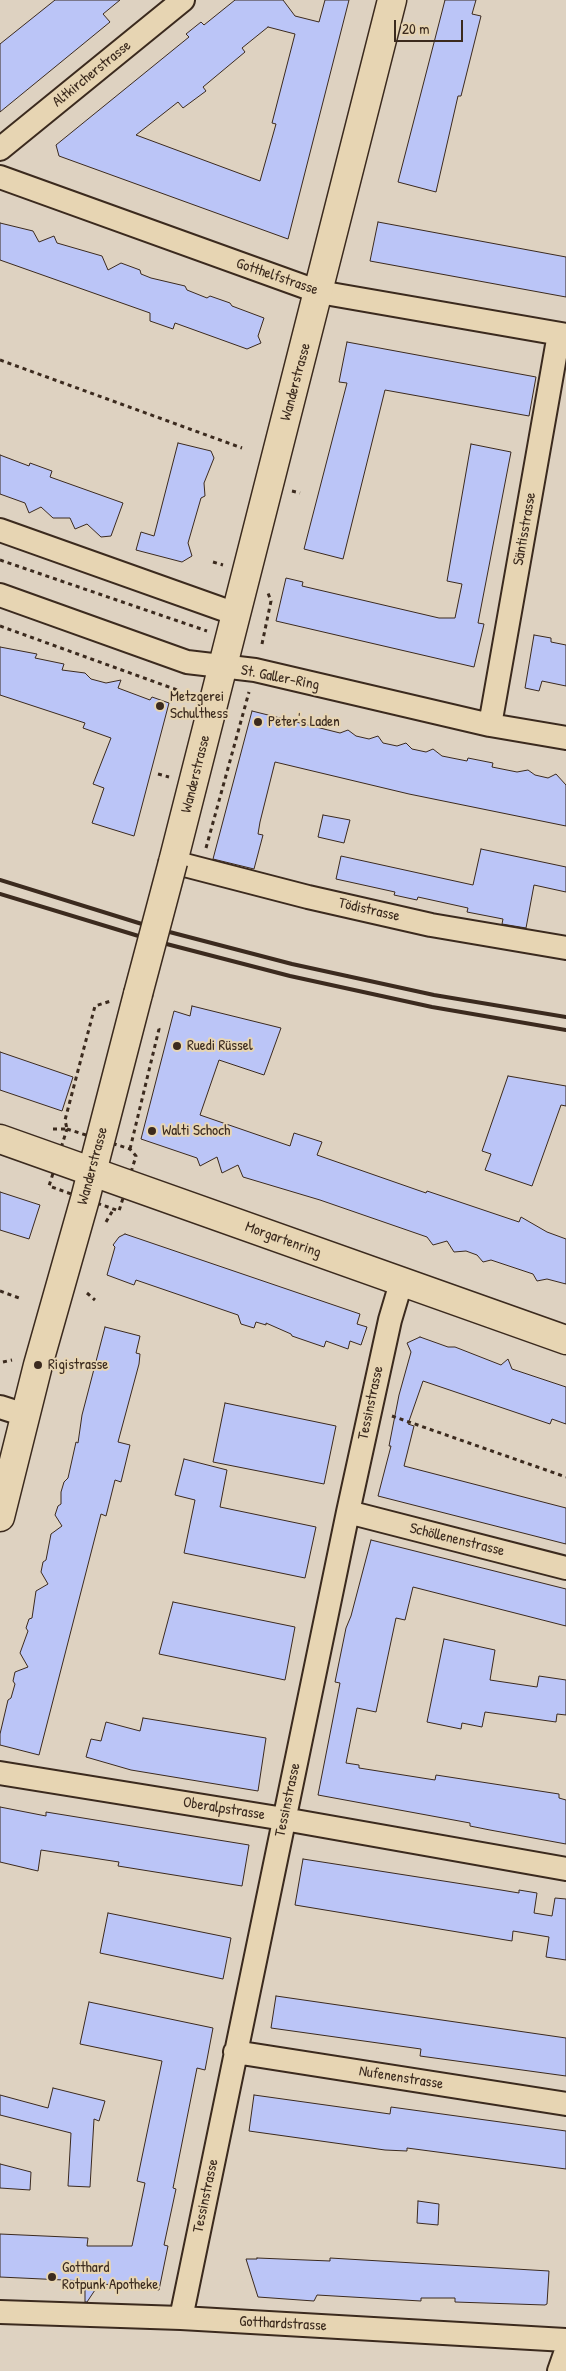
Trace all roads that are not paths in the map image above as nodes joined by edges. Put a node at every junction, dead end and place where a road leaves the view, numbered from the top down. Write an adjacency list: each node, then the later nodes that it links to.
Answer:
1 (183, 0): 3 (street, Altkircherstrasse)
2 (392, 0): 5 (street, Wanderstrasse)
3 (0, 148)
4 (0, 177): 5 (street, Gotthelfstrasse)
5 (319, 292): 6 (street, Gotthelfstrasse); 9 (street, Wanderstrasse)
6 (563, 334): 11 (street, Säntisstrasse)
7 (0, 530): 9 (street)
8 (0, 595): 10 (street, St. Galler-Ring)
9 (236, 614): 10 (street, Wanderstrasse)
10 (223, 668): 11 (street, St. Galler-Ring); 13 (street, Wanderstrasse)
11 (490, 724): 12 (street, St. Galler-Ring)
12 (566, 738)
13 (173, 862): 14 (street, Tödistrasse); 16 (street, Wanderstrasse, bridge)
14 (566, 948)
15 (0, 1139): 16 (street, Morgartenring)
16 (92, 1171): 17 (street, Morgartenring); 19 (street, Wanderstrasse)
17 (401, 1283): 18 (street, Morgartenring); 20 (street, Tessinstrasse)
18 (566, 1340)
19 (12, 1411): 21 (street, Wanderstrasse)
20 (348, 1512): 22 (street, Schöllenenstrasse); 24 (street, Tessinstrasse)
21 (0, 1517)
22 (566, 1568)
23 (0, 1773): 24 (street, Oberalpstrasse)
24 (284, 1819): 25 (street, Oberalpstrasse); 26 (street, Tessinstrasse)
25 (566, 1869)
26 (235, 2052): 27 (street, Nufenenstrasse); 29 (street, Tessinstrasse)
27 (566, 2104)
28 (0, 2312): 29 (street, Gotthardstrasse)
29 (181, 2318): 30 (street, Gotthardstrasse)
30 (566, 2340)
31 (566, 2351): 32 (street)
32 (559, 2371)

